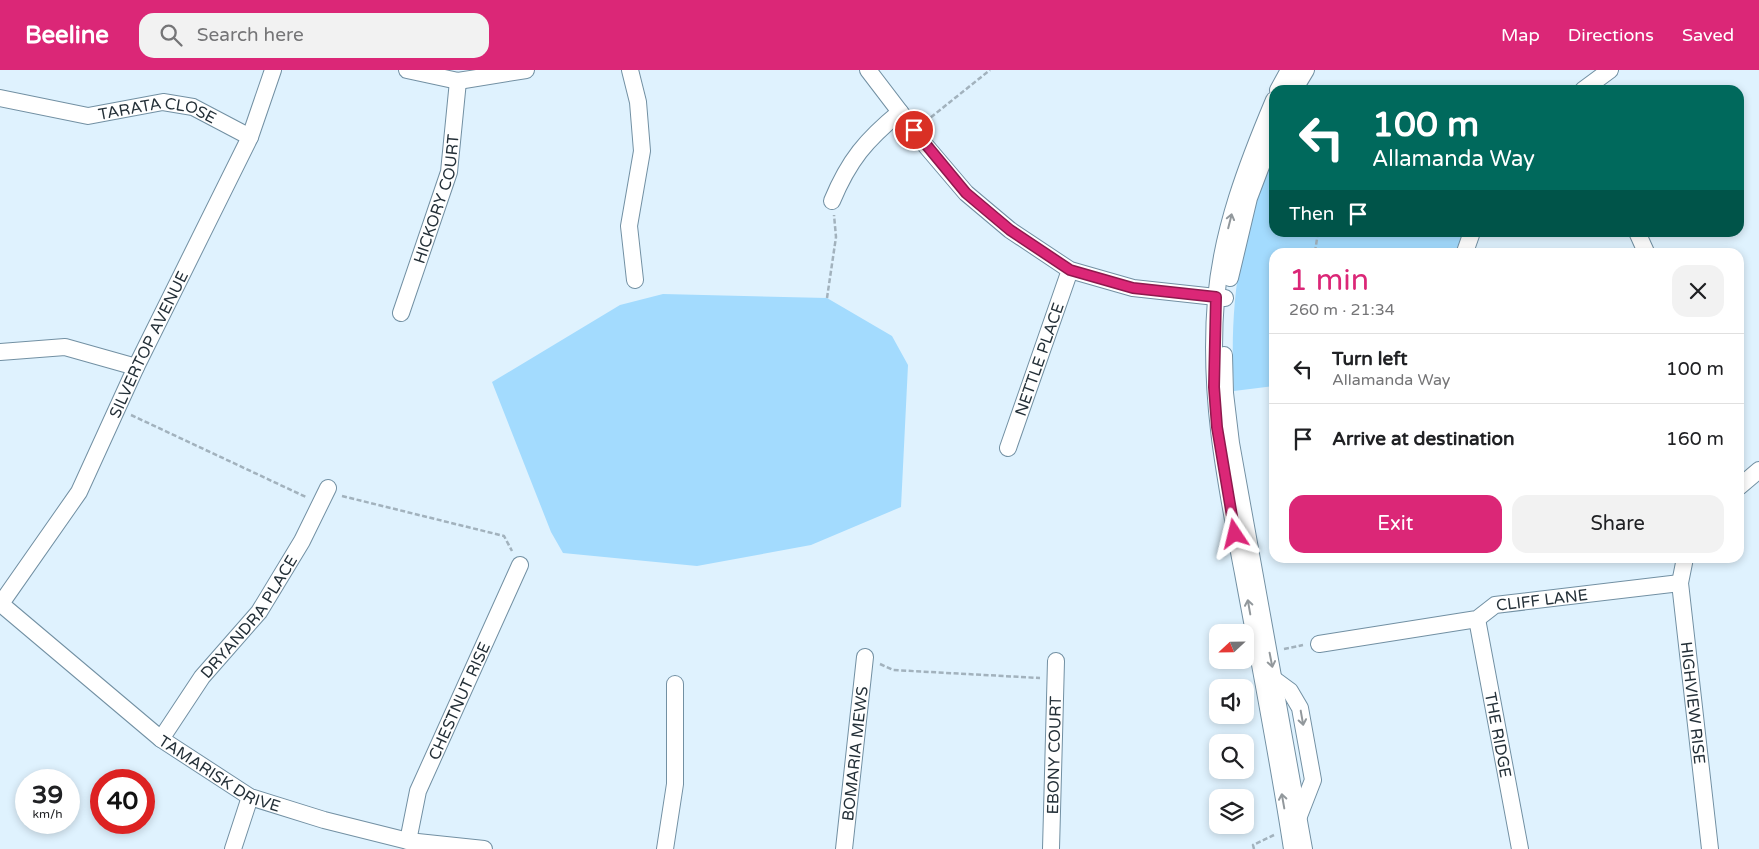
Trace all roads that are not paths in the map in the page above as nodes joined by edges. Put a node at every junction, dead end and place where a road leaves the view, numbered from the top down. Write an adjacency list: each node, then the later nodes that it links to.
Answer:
1 (273, 70): 16 (street, SILVERTOP AVENUE)
2 (407, 70): 9 (street)
3 (526, 70): 9 (street)
4 (630, 70): 20 (street)
5 (868, 70): 14 (street)
6 (1289, 70): 10 (street)
7 (1306, 70): 11 (street)
8 (1610, 70): 12 (street)
9 (458, 81): 22 (street, HICKORY COURT)
10 (1281, 85)
11 (1297, 85)
12 (1590, 85)
13 (0, 98): 16 (street, TARATA CLOSE)
14 (900, 112): 18 (street); 19 (street)
15 (1269, 112): 21 (street, one-way to 15)
16 (250, 137): 24 (street, SILVERTOP AVENUE)
17 (1269, 145): 21 (street)
18 (832, 201)
19 (1070, 270): 21 (street); 25 (street, NETTLE PLACE)
20 (635, 280)
21 (1222, 298): 41 (street, one-way to 41); 41 (street, one-way to 21)
22 (401, 313)
23 (0, 352): 24 (street)
24 (136, 367): 32 (street, SILVERTOP AVENUE)
25 (1008, 448)
26 (1759, 470): 27 (street)
27 (1744, 482)
28 (328, 488): 38 (street, DRYANDRA PLACE)
29 (1684, 563): 31 (street, HIGHVIEW RISE)
30 (520, 565): 40 (street, CHESTNUT RISE)
31 (1680, 584): 33 (street, CLIFF LANE); 48 (street, HIGHVIEW RISE)
32 (1, 604): 38 (street, TAMARISK DRIVE)
33 (1477, 619): 34 (street, CLIFF LANE); 47 (street, THE RIDGE)
34 (1319, 644)
35 (865, 657): 45 (street, BOMARIA MEWS)
36 (1056, 661): 46 (street, EBONY COURT)
37 (675, 684): 44 (street)
38 (161, 739): 39 (street, TAMARISK DRIVE)
39 (250, 797): 40 (street, TAMARISK DRIVE); 42 (street)
40 (408, 841): 43 (street, TAMARISK DRIVE)
41 (1295, 848)
42 (233, 849)
43 (484, 849)
44 (665, 849)
45 (844, 849)
46 (1051, 849)
47 (1520, 849)
48 (1710, 849)

